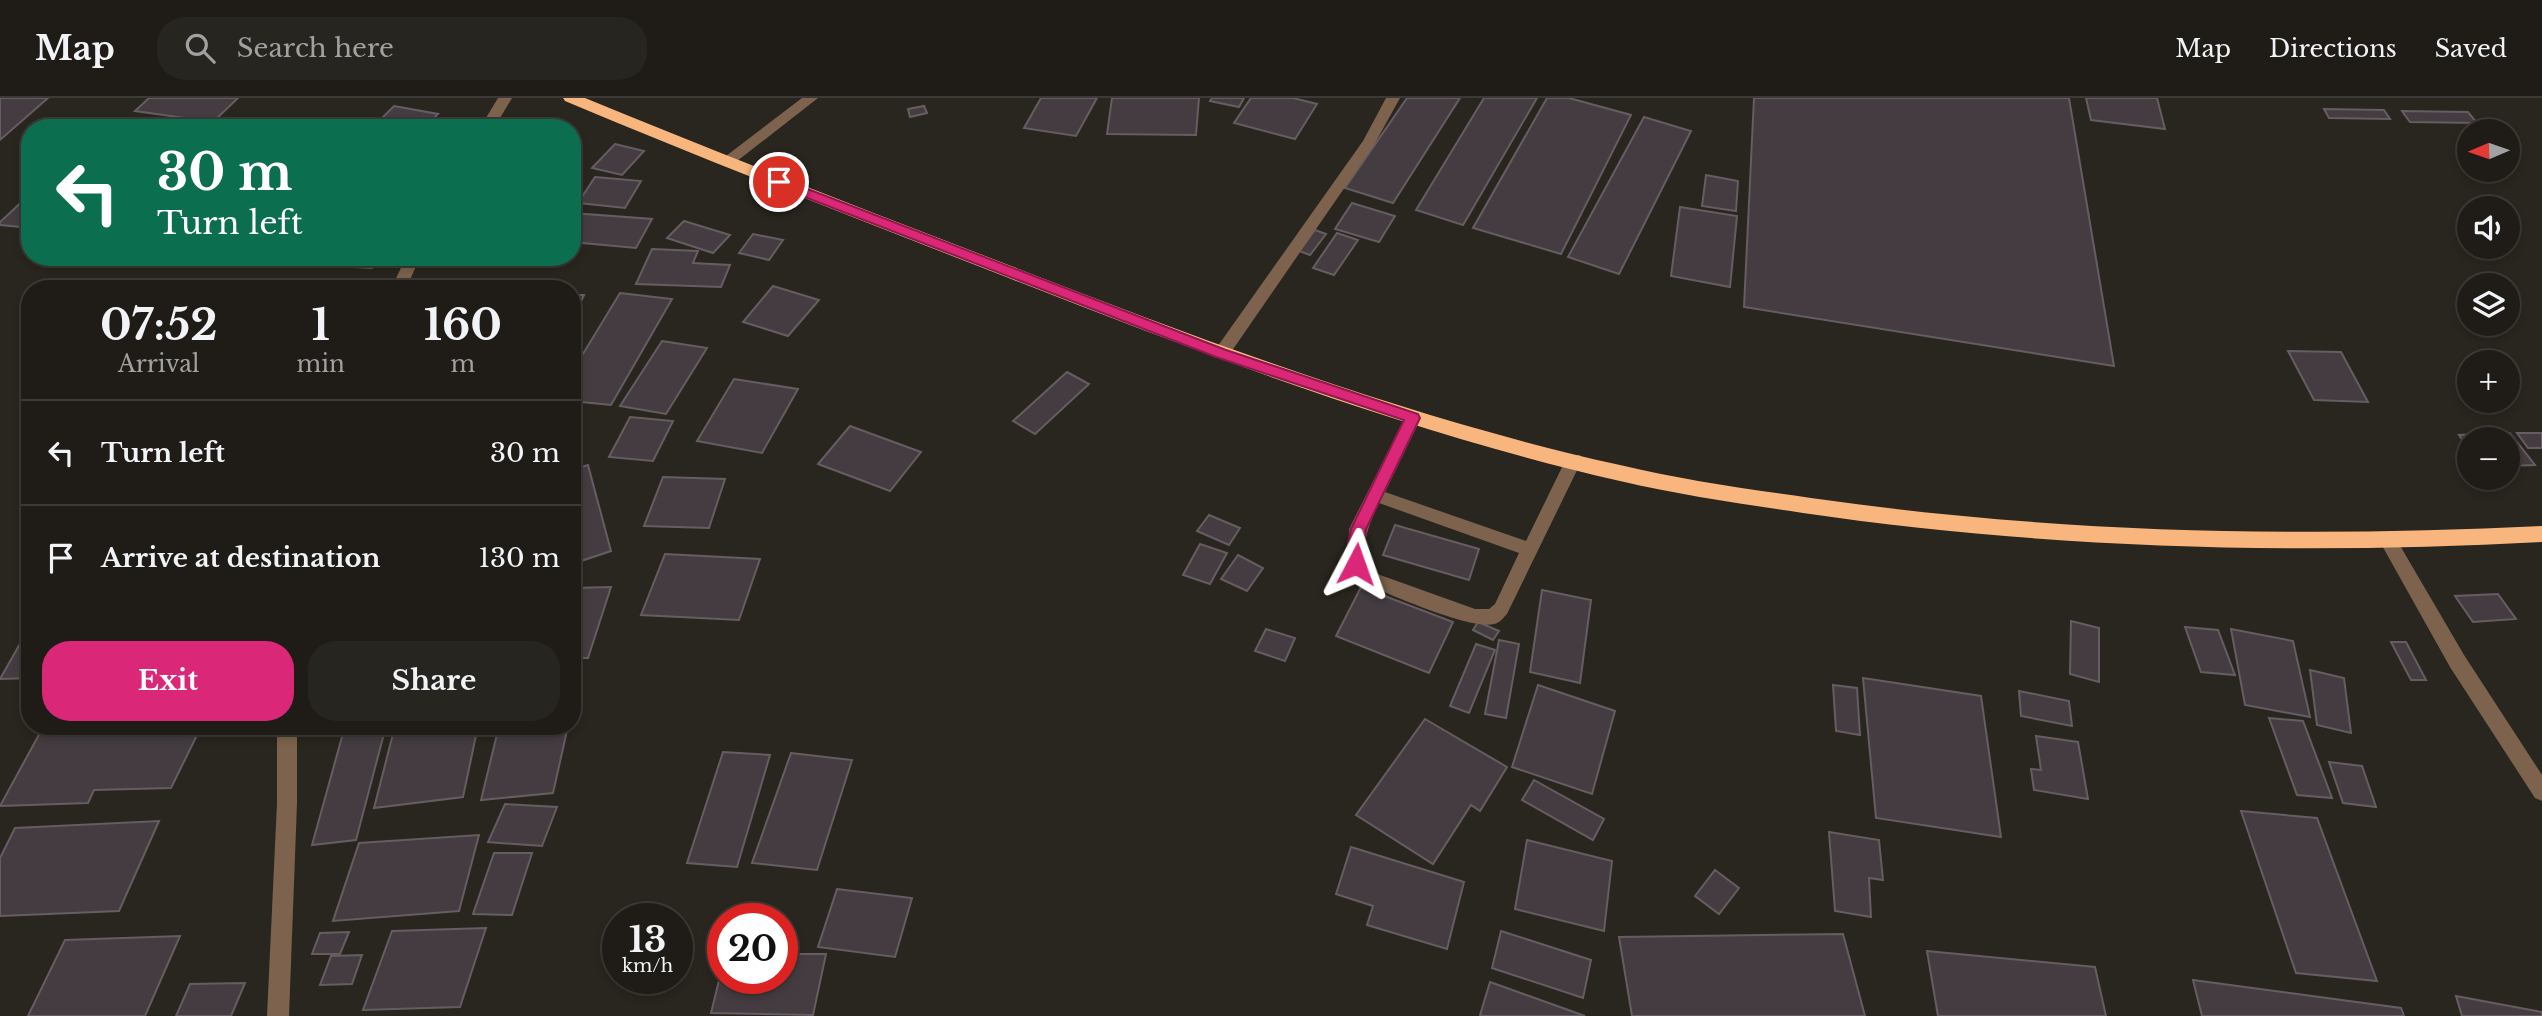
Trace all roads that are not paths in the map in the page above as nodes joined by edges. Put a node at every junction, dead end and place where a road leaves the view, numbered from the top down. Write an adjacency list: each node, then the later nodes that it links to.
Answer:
1 (505, 98): 5 (street)
2 (571, 98): 6 (highway)
3 (811, 98): 6 (street)
4 (1393, 98): 7 (street)
5 (492, 119)
6 (727, 162): 7 (highway)
7 (1221, 354): 8 (highway)
8 (1413, 418): 9 (highway); 10 (street)
9 (1574, 460): 12 (highway); 13 (street)
10 (1375, 495): 13 (street); 13 (street)
11 (2542, 534): 12 (highway)
12 (2389, 542): 15 (street)
13 (1530, 550)
14 (288, 735): 16 (street)
15 (2542, 792)
16 (278, 1016)

